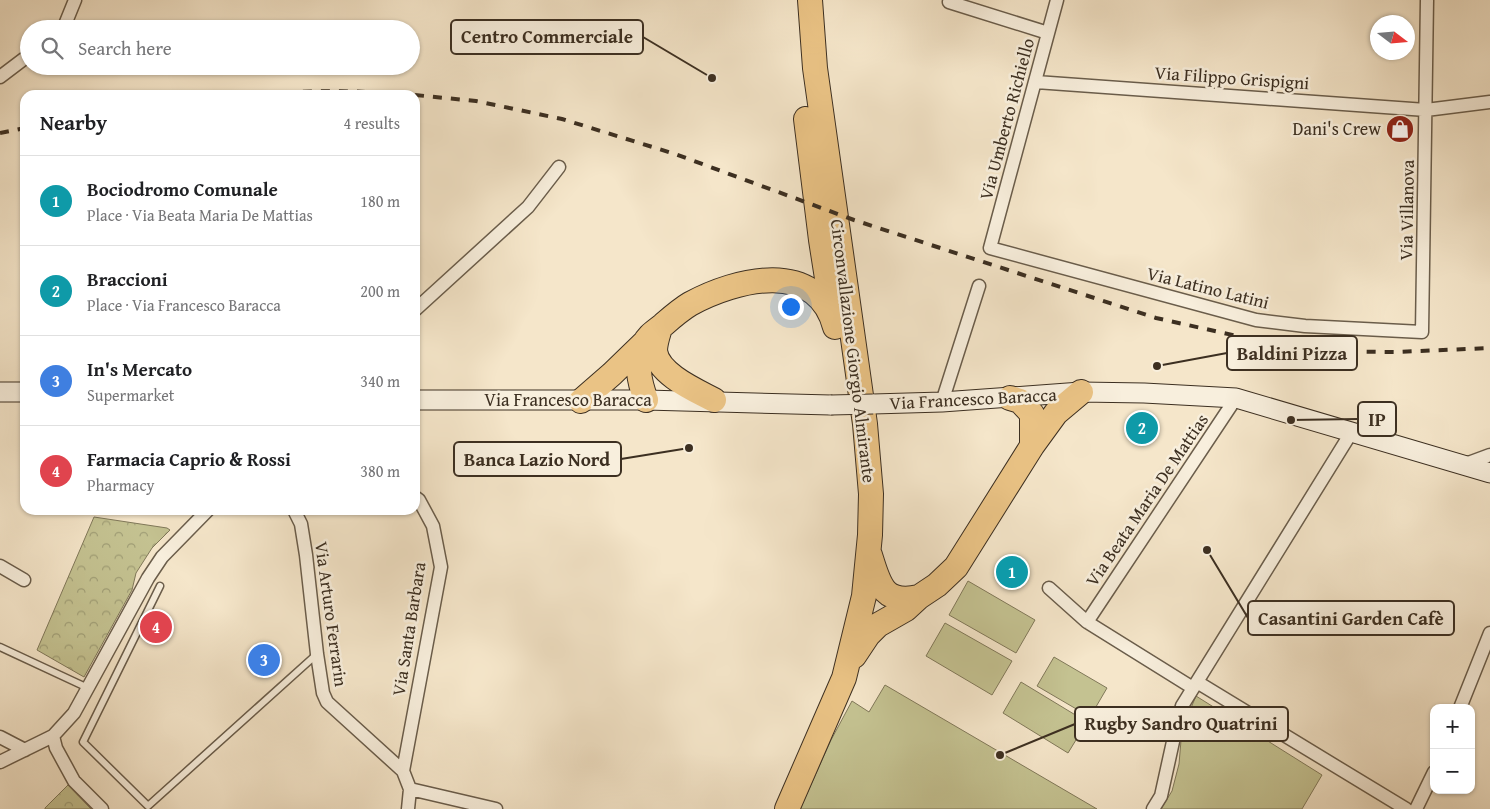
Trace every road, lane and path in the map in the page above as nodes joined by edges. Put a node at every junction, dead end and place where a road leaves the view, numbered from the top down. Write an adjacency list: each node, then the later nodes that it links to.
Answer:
1 (75, 0): 7 (street)
2 (795, 0): 15 (highway, Circonvallazione Giorgio Almirante)
3 (810, 0): 41 (highway, Circonvallazione Giorgio Almirante)
4 (1057, 0): 8 (street, Via Umberto Richiello)
5 (1428, 0): 13 (street, Via Villanova)
6 (950, 2): 8 (street)
7 (67, 20)
8 (1048, 33): 11 (street, Via Umberto Richiello)
9 (20, 62): 10 (street)
10 (0, 77)
11 (1036, 82): 13 (street, Via Filippo Grispigni); 16 (street, Via Umberto Richiello)
12 (1490, 102): 13 (street, Via Filippo Grispigni)
13 (1426, 110): 21 (street, Via Villanova)
14 (559, 167): 19 (street)
15 (821, 240): 17 (highway); 20 (highway, Circonvallazione Giorgio Almirante)
16 (990, 248): 21 (street, Via Latino Latini)
17 (778, 280): 20 (highway); 22 (highway)
18 (979, 286): 32 (street)
19 (420, 305)
20 (835, 327): 65 (highway, Circonvallazione Giorgio Almirante)
21 (1422, 332)
22 (654, 342): 29 (highway); 30 (highway); 31 (highway)
23 (0, 392): 24 (main road)
24 (20, 392)
25 (1081, 392): 27 (main road, Via Francesco Baracca); 33 (highway)
26 (1010, 398): 32 (main road, Via Francesco Baracca); 33 (highway)
27 (1236, 398): 34 (main road, Via Francesco Baracca); 47 (street, Via Beata Maria De Mattias)
28 (420, 400): 29 (main road, Via Francesco Baracca)
29 (581, 400): 30 (main road, Via Francesco Baracca)
30 (646, 400): 31 (main road, Via Francesco Baracca)
31 (714, 400): 32 (main road, Via Francesco Baracca, bridge)
32 (942, 402)
33 (1047, 404): 46 (highway)
34 (1351, 433): 36 (main road, Via Francesco Baracca); 52 (street)
35 (1490, 455): 36 (street)
36 (1462, 465): 37 (main road, Via Francesco Baracca)
37 (1490, 473)
38 (420, 502): 59 (street, Via Santa Barbara)
39 (203, 515): 53 (street)
40 (296, 515): 50 (street, Via Arturo Ferrarin)
41 (868, 551): 46 (highway); 51 (highway, Circonvallazione Giorgio Almirante)
42 (0, 566): 43 (street)
43 (24, 580)
44 (160, 586): 50 (lane)
45 (1049, 588): 47 (street)
46 (919, 597): 51 (highway)
47 (1087, 622): 52 (street)
48 (1490, 634): 54 (street)
49 (0, 647): 53 (lane)
50 (317, 654): 59 (street, Via Arturo Ferrarin)
51 (844, 678): 66 (highway, Circonvallazione Giorgio Almirante)
52 (1195, 685): 67 (street); 68 (street)
53 (88, 688): 55 (street)
54 (1462, 704)
55 (53, 736): 57 (street); 62 (street)
56 (0, 737): 57 (street)
57 (25, 750): 58 (street)
58 (0, 762)
59 (403, 771): 61 (street, Via Arturo Ferrarin)
60 (1430, 780): 69 (street)
61 (410, 789): 63 (street, Via Arturo Ferrarin); 64 (street)
62 (102, 809)
63 (408, 809)
64 (496, 809)
65 (772, 809)
66 (787, 809)
67 (1153, 809)
68 (1406, 809)
69 (1416, 809)

